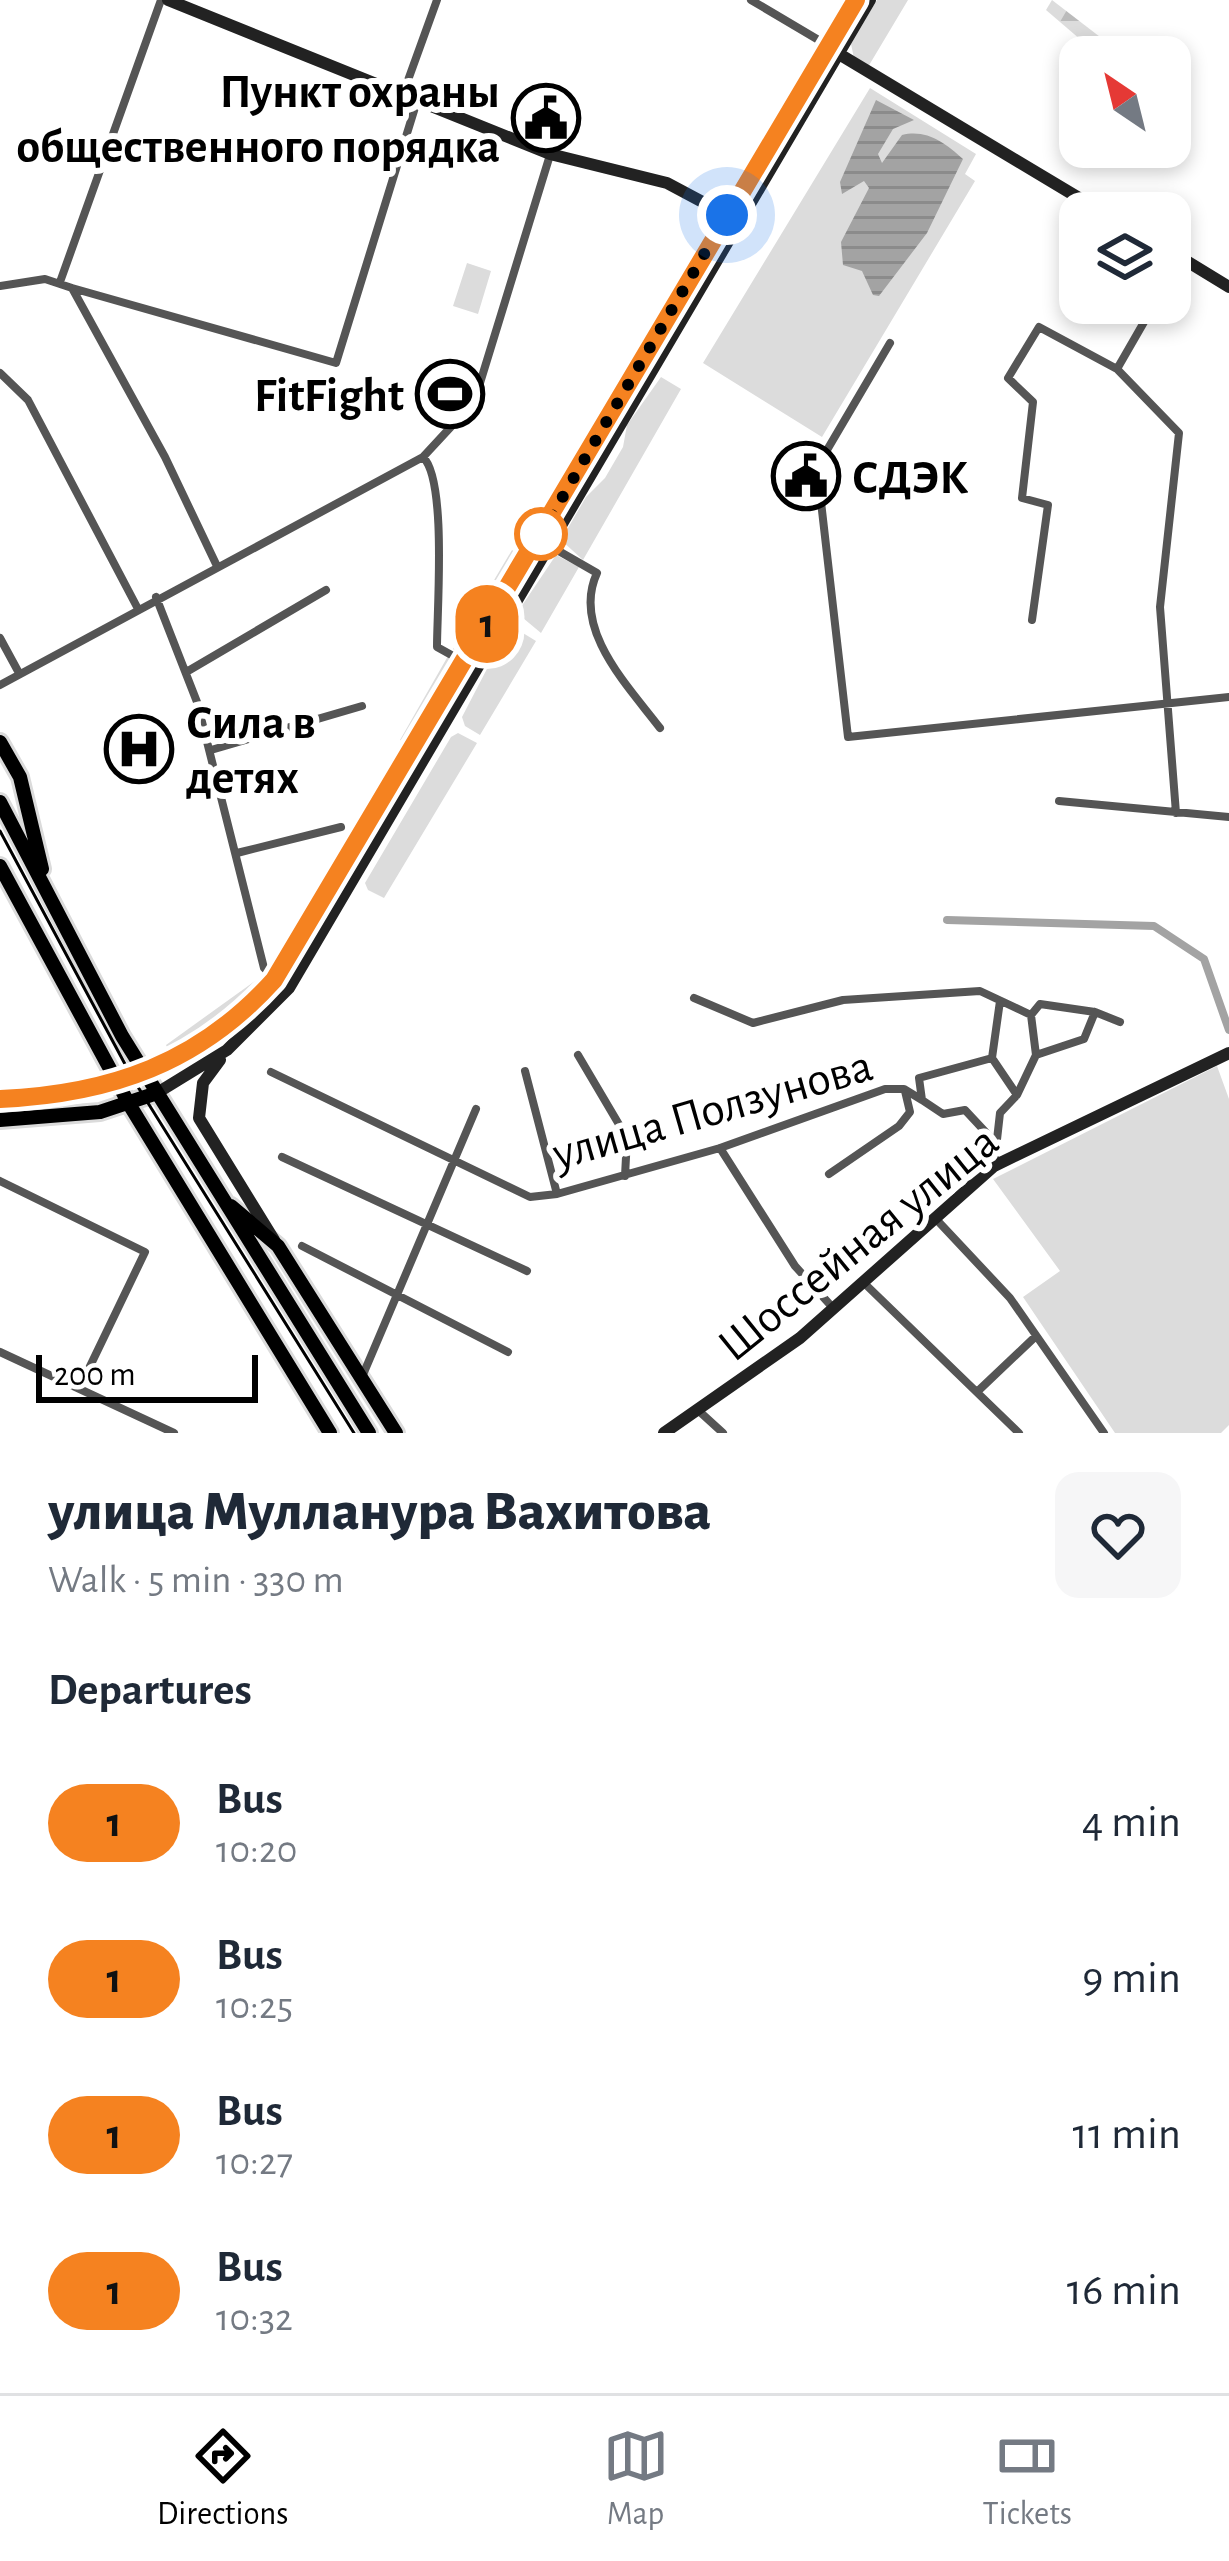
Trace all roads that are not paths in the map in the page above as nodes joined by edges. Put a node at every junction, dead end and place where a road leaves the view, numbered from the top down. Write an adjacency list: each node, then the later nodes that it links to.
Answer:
1 (165, 0): 7 (main road); 13 (street)
2 (437, 0): 7 (street)
3 (751, 0): 6 (street)
4 (856, 0): 6 (main road)
5 (870, 0): 6 (main road)
6 (833, 50): 10 (main road); 11 (main road); 22 (main road)
7 (403, 96): 8 (main road)
8 (417, 101): 9 (main road); 16 (street)
9 (550, 154): 11 (main road); 21 (street)
10 (1068, 192)
11 (727, 215): 29 (main road)
12 (1191, 264): 15 (main road)
13 (60, 282): 14 (street); 16 (street)
14 (0, 286)
15 (1229, 287)
16 (72, 288): 23 (street)
17 (1143, 324): 19 (street)
18 (890, 343): 35 (street)
19 (1117, 369): 27 (street); 35 (street)
20 (0, 373): 26 (street)
21 (423, 457): 23 (street); 29 (street)
22 (550, 546): 36 (street); 55 (main road)
23 (216, 564): 25 (street)
24 (326, 590): 30 (street)
25 (156, 597): 26 (street); 30 (street)
26 (137, 607): 31 (street)
27 (1031, 620)
28 (0, 638): 31 (street)
29 (465, 662): 49 (main road)
30 (188, 671): 38 (street)
31 (19, 674): 32 (street)
32 (0, 685)
33 (1229, 697): 35 (street)
34 (362, 706): 38 (street)
35 (1167, 706): 41 (street)
36 (660, 728)
37 (0, 742): 47 (main road)
38 (211, 750): 44 (street)
39 (1059, 801): 41 (street)
40 (0, 802): 47 (main road)
41 (1176, 812): 42 (street)
42 (1229, 817)
43 (341, 827): 44 (street)
44 (237, 853): 49 (street)
45 (0, 866): 48 (main road)
46 (0, 884): 48 (main road)
47 (45, 885): 62 (main road)
48 (18, 900): 63 (main road)
49 (274, 980): 62 (main road)
50 (694, 998): 51 (street)
51 (1000, 1000): 53 (street); 59 (street)
52 (1095, 1012): 53 (street); 54 (street); 58 (street)
53 (1031, 1015): 58 (street)
54 (1120, 1022)
55 (227, 1050): 65 (main road); 84 (main road)
56 (1225, 1054): 76 (main road, Шоссейная улица)
57 (578, 1055): 78 (street)
58 (1036, 1055): 66 (street)
59 (992, 1058): 66 (street); 68 (street, улица Ползунова)
60 (525, 1071): 80 (street)
61 (271, 1072): 75 (street, улица Ползунова)
62 (146, 1074): 63 (main road); 65 (main road)
63 (117, 1085): 67 (main road); 69 (main road)
64 (904, 1089): 68 (street, улица Ползунова); 73 (street, улица Ползунова); 77 (street)
65 (157, 1094): 69 (main road); 81 (main road)
66 (1017, 1095): 72 (street)
67 (0, 1099)
68 (922, 1100): 72 (street, улица Ползунова)
69 (129, 1104): 71 (main road); 100 (main road)
70 (476, 1109): 75 (street)
71 (0, 1120)
72 (994, 1141): 76 (street)
73 (721, 1148): 78 (street, улица Ползунова); 90 (street)
74 (282, 1157): 83 (street)
75 (454, 1163): 80 (street, улица Ползунова); 83 (street)
76 (994, 1166): 82 (main road, Шоссейная улица)
77 (829, 1174)
78 (625, 1176): 80 (street, улица Ползунова)
79 (0, 1181): 96 (street)
80 (557, 1194)
81 (219, 1197): 84 (main road); 91 (main road)
82 (934, 1216): 88 (main road, Шоссейная улица); 92 (street)
83 (429, 1227): 87 (street); 89 (street)
84 (278, 1246): 86 (main road)
85 (302, 1246): 89 (street)
86 (291, 1266): 91 (main road); 95 (main road)
87 (527, 1271)
88 (863, 1282): 90 (main road, Шоссейная улица); 97 (street)
89 (399, 1298): 94 (street); 95 (street)
90 (835, 1309): 98 (main road, Шоссейная улица)
91 (301, 1324): 101 (main road)
92 (1036, 1336): 97 (street); 106 (street)
93 (0, 1352): 96 (street)
94 (508, 1352)
95 (362, 1378): 102 (main road)
96 (80, 1387): 99 (street)
97 (978, 1391): 105 (street)
98 (700, 1412): 103 (main road, Шоссейная улица); 104 (street)
99 (174, 1433)
100 (330, 1433)
101 (369, 1433)
102 (396, 1433)
103 (664, 1433)
104 (723, 1433)
105 (1019, 1433)
106 (1104, 1433)

